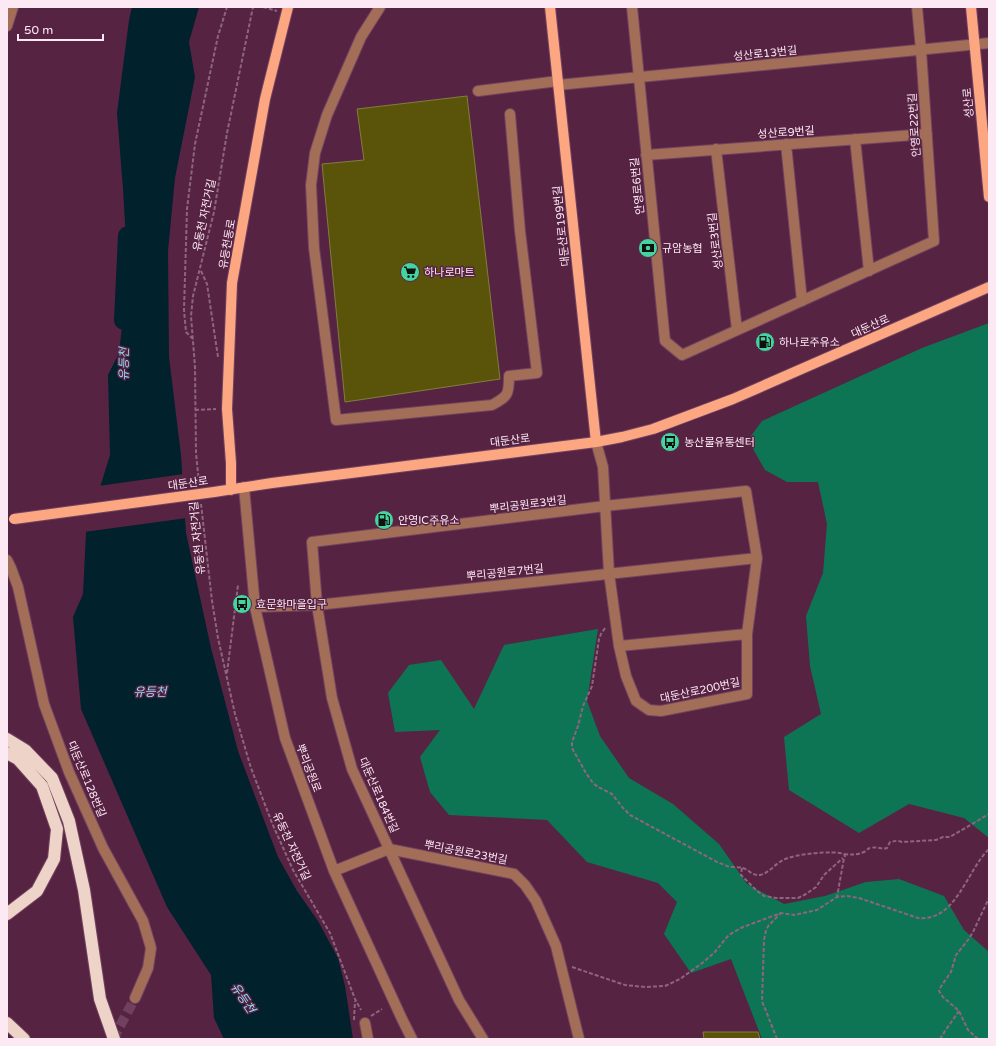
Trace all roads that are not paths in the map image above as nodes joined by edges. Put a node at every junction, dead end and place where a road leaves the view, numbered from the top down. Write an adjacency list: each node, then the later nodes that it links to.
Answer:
1 (12, 7): 8 (street)
2 (380, 7): 15 (street)
3 (550, 7): 13 (main road, 대둔산로199번길)
4 (632, 7): 12 (street, 안영로6번길)
5 (917, 7): 11 (street, 안영로22번길)
6 (971, 7): 10 (main road, 성산로)
7 (288, 10): 28 (main road, 유등천동로)
8 (7, 26)
9 (989, 43): 10 (street, 성산로13번길)
10 (974, 44): 11 (street, 성산로13번길); 21 (main road, 성산로)
11 (921, 50): 12 (street, 성산로13번길); 16 (street, 안영로22번길)
12 (639, 77): 13 (street, 성산로13번길); 20 (street, 안영로6번길)
13 (558, 83): 14 (street, 성산로13번길); 26 (main road, 대둔산로199번길)
14 (478, 90)
15 (510, 114)
16 (927, 134): 17 (street, 성산로9번길); 22 (street, 안영로22번길)
17 (855, 139): 18 (street, 성산로9번길); 22 (street)
18 (786, 144): 19 (street, 성산로9번길); 24 (street)
19 (716, 149): 20 (street, 성산로9번길); 25 (street, 성산로3번길)
20 (646, 155): 25 (street, 안영로6번길)
21 (989, 197)
22 (869, 271): 24 (street)
23 (989, 287): 26 (main road, 대둔산로)
24 (802, 301): 25 (street)
25 (737, 330)
26 (596, 442): 27 (main road, 대둔산로); 30 (street, 대둔산로200번길)
27 (244, 488): 28 (main road, 대둔산로); 37 (street, 뿌리공원로)
28 (231, 490): 31 (main road, 대둔산로, bridge)
29 (746, 491): 30 (street, 뿌리공원로3번길); 33 (street, 대둔산로200번길)
30 (605, 506): 32 (street, 뿌리공원로3번길); 35 (street, 대둔산로200번길)
31 (10, 519)
32 (312, 542): 36 (street, 대둔산로184번길)
33 (758, 558): 35 (street, 뿌리공원로7번길); 38 (street, 대둔산로200번길)
34 (7, 560): 45 (street, 대둔산로128번길)
35 (609, 573): 36 (street, 뿌리공원로7번길); 39 (street, 대둔산로200번길)
36 (316, 605): 37 (street, 뿌리공원로7번길); 42 (street, 대둔산로184번길)
37 (255, 607): 43 (street, 뿌리공원로)
38 (747, 634): 39 (street); 39 (street, 대둔산로200번길)
39 (620, 646)
40 (7, 739): 49 (highway)
41 (7, 753): 44 (highway)
42 (390, 848): 43 (street); 52 (street, 대둔산로184번길); 53 (street, 뿌리공원로23번길)
43 (334, 870): 51 (street, 뿌리공원로)
44 (7, 914)
45 (135, 998)
46 (368, 1019): 50 (street)
47 (7, 1024): 48 (highway)
48 (24, 1039)
49 (114, 1039)
50 (368, 1039)
51 (412, 1039)
52 (483, 1039)
53 (580, 1039)

